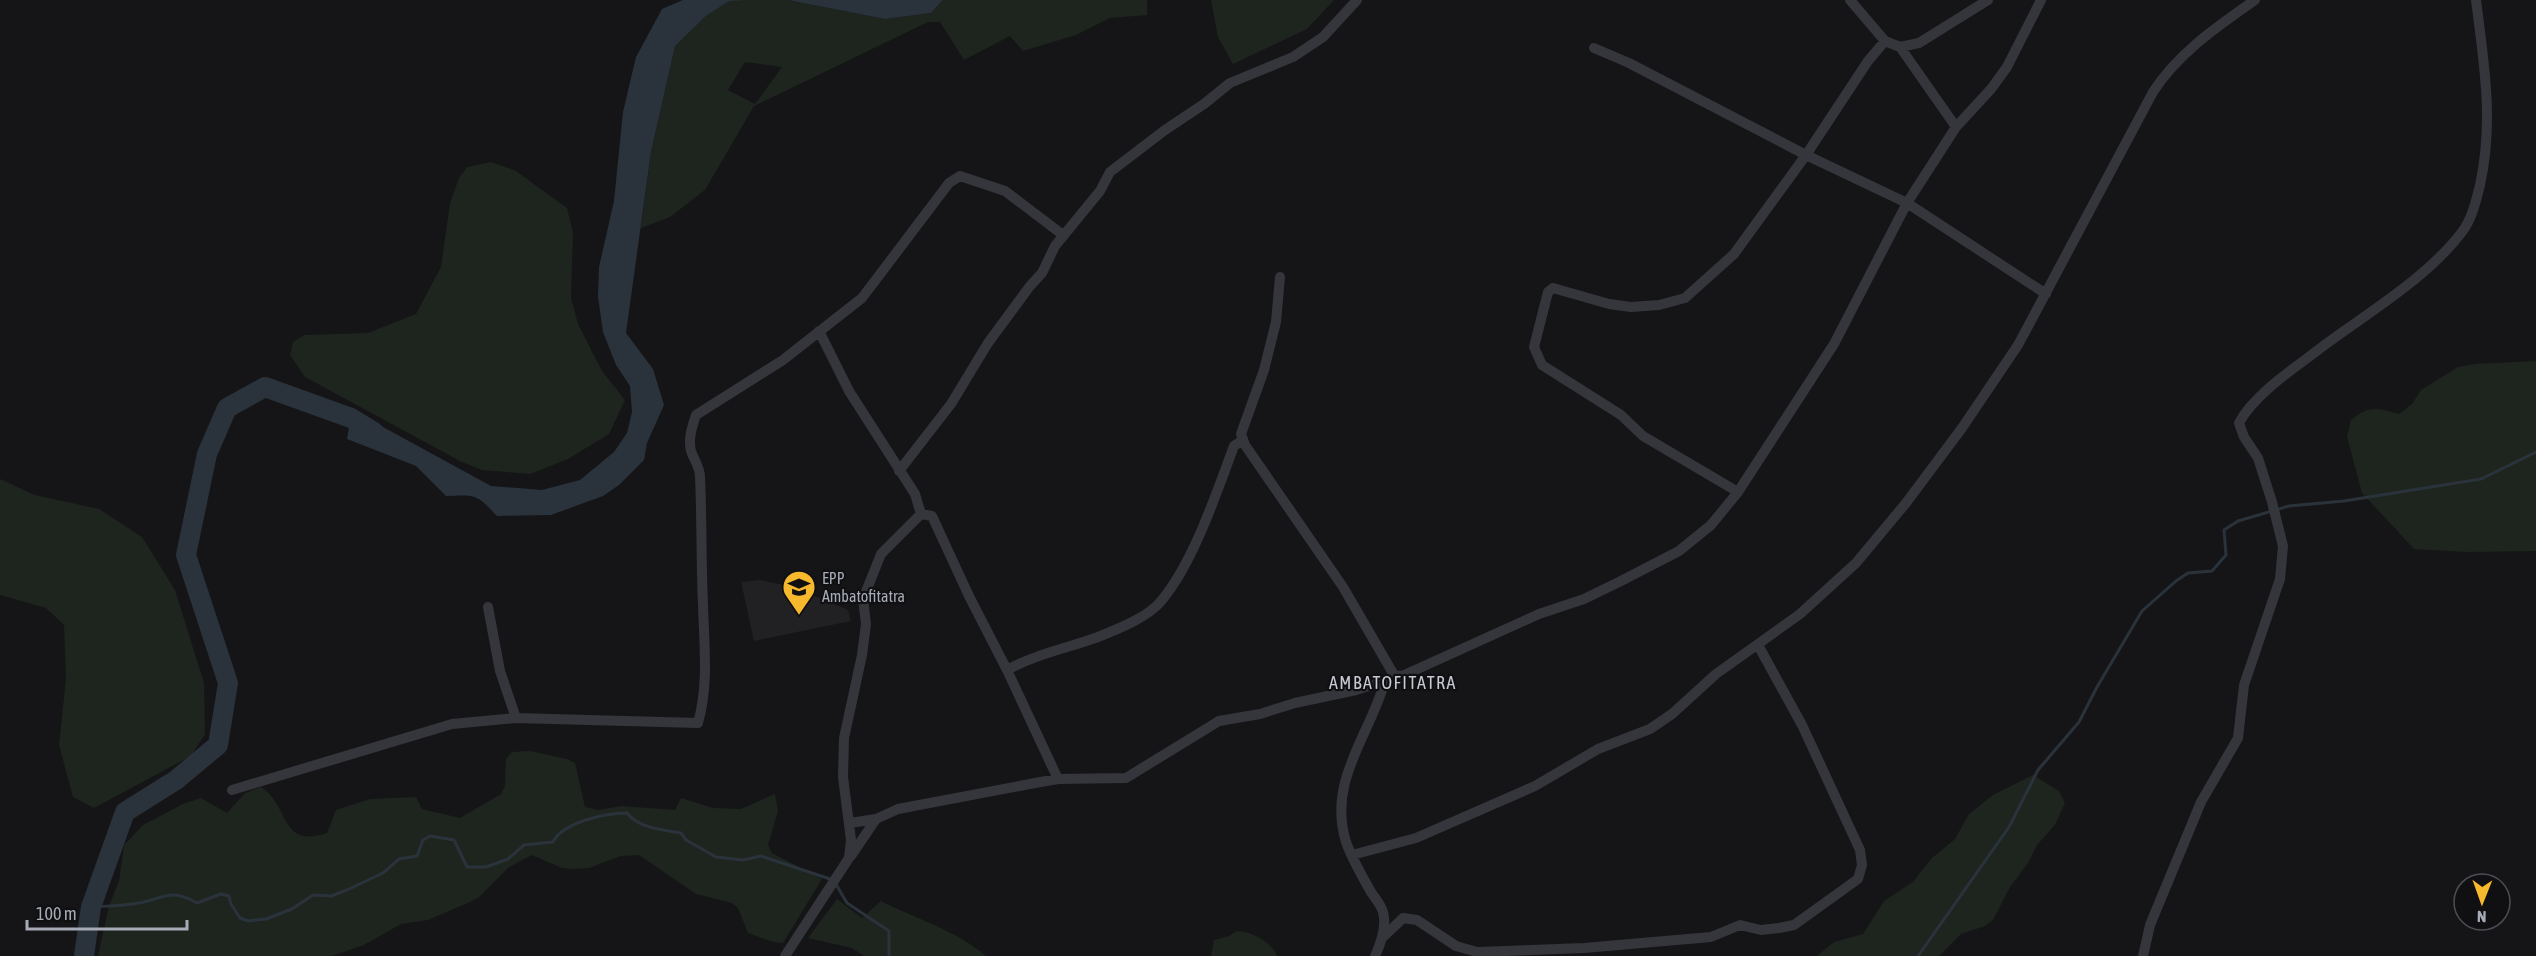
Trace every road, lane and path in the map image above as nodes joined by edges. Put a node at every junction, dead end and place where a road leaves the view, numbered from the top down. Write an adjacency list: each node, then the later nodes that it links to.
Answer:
1 (1356, 0): 13 (street)
2 (1850, 0): 7 (street)
3 (1988, 0): 8 (street)
4 (2041, 0): 10 (street)
5 (2255, 0): 15 (street)
6 (2476, 0): 35 (street)
7 (1885, 40): 8 (street); 11 (street)
8 (1900, 47): 10 (street)
9 (1594, 48): 11 (street)
10 (1956, 128): 12 (street)
11 (1806, 155): 12 (street); 19 (street)
12 (1907, 203): 15 (street); 19 (street)
13 (1063, 235): 16 (street); 18 (street)
14 (1280, 277): 17 (street)
15 (2046, 294): 22 (street)
16 (819, 331): 18 (street); 25 (street)
17 (1243, 440): 23 (street); 24 (street)
18 (899, 471): 20 (street)
19 (1738, 492): 24 (street)
20 (921, 514): 23 (street); 29 (street)
21 (488, 607): 25 (street)
22 (1758, 645): 30 (street); 32 (street)
23 (1007, 670): 26 (street)
24 (1390, 678): 26 (street); 30 (street)
25 (516, 718): 27 (street)
26 (1058, 779): 28 (street)
27 (232, 790)
28 (876, 819): 29 (street); 31 (street)
29 (850, 823): 31 (street)
30 (1352, 855): 32 (street)
31 (849, 858): 33 (street)
32 (1383, 937): 34 (street)
33 (785, 956)
34 (1375, 956)
35 (2143, 956)

